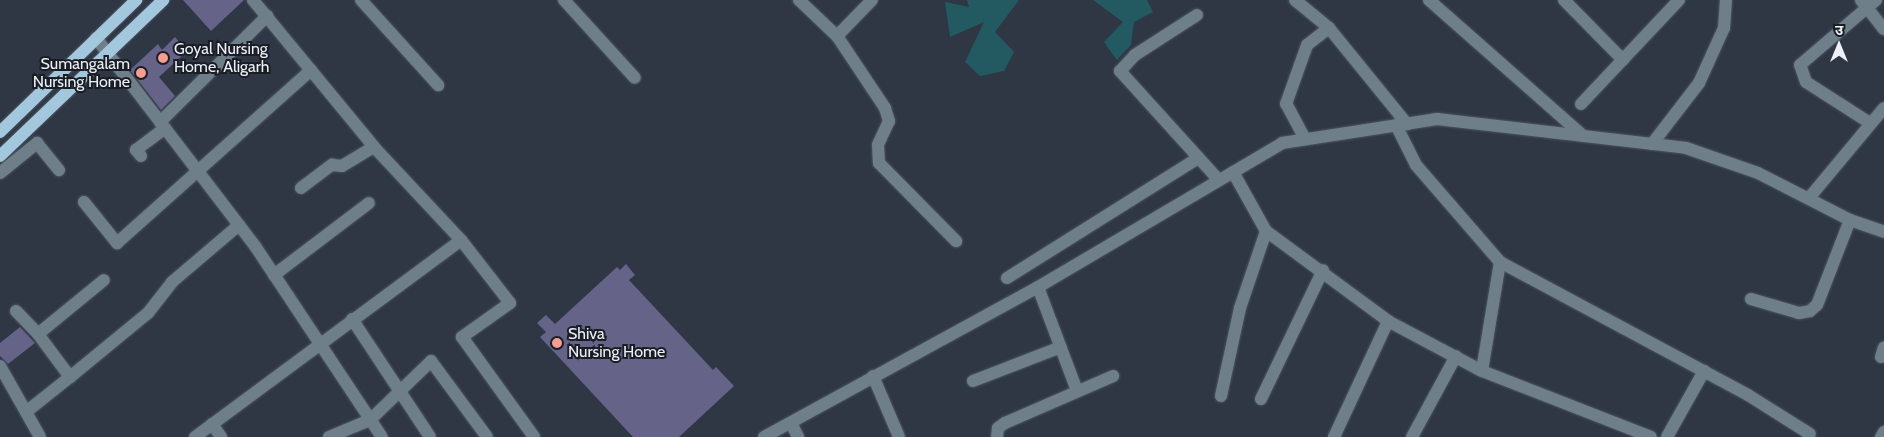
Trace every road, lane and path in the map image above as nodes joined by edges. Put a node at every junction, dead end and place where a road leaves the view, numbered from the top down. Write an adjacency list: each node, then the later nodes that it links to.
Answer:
1 (136, 0): 19 (main road)
2 (163, 0): 20 (main road)
3 (253, 0): 15 (street)
4 (361, 0): 24 (street)
5 (564, 0): 23 (street)
6 (799, 0): 18 (street)
7 (872, 0): 18 (street)
8 (1295, 0): 16 (street)
9 (1429, 0): 31 (street)
10 (1564, 0): 21 (street)
11 (1726, 0): 33 (street)
12 (1675, 1): 21 (street)
13 (1868, 2): 17 (street); 27 (street)
14 (1197, 15): 37 (street)
15 (267, 16): 22 (street); 29 (street)
16 (1329, 28): 28 (street); 32 (street)
17 (1884, 28)
18 (837, 36): 52 (street)
19 (96, 38): 20 (street); 30 (main road)
20 (107, 52): 29 (street); 35 (main road)
21 (1623, 60): 25 (street)
22 (311, 70): 34 (street); 41 (street)
23 (635, 78)
24 (438, 85)
25 (1581, 104)
26 (1884, 108): 27 (street)
27 (1870, 123): 44 (street)
28 (1401, 124): 31 (street); 32 (street); 53 (street)
29 (163, 125): 36 (street); 41 (street)
30 (0, 132)
31 (1583, 136): 33 (street)
32 (1305, 139): 40 (street)
33 (1652, 144): 44 (street)
34 (374, 147): 43 (street); 51 (street)
35 (0, 156)
36 (141, 156)
37 (1198, 158): 42 (street); 56 (street)
38 (59, 170): 39 (street)
39 (0, 172)
40 (1233, 172): 42 (street); 49 (street)
41 (199, 173): 45 (street); 48 (street)
42 (1218, 179): 58 (street)
43 (301, 188)
44 (1809, 198): 47 (street)
45 (84, 202)
46 (369, 203): 55 (street)
47 (1850, 220): 50 (street); 59 (street)
48 (239, 225): 55 (street); 72 (street)
49 (1266, 231): 54 (street); 76 (street)
50 (1884, 232)
51 (461, 240): 61 (street); 91 (street)
52 (956, 241)
53 (1500, 262): 68 (street); 69 (street)
54 (1323, 270): 62 (street); 77 (street)
55 (274, 275): 64 (street)
56 (1007, 278)
57 (104, 280): 63 (street)
58 (1038, 287): 65 (street); 70 (street)
59 (1751, 299)
60 (16, 311): 63 (street)
61 (352, 319): 64 (street); 74 (street)
62 (1388, 321): 66 (street); 96 (street)
63 (38, 334): 72 (street)
64 (319, 343): 79 (street); 81 (street)
65 (1061, 347): 73 (street); 75 (street)
66 (1456, 356): 68 (street); 97 (street)
67 (0, 366): 78 (street)
68 (1482, 371): 98 (street)
69 (1704, 372): 83 (street); 99 (street)
70 (873, 376): 80 (street); 94 (street)
71 (1112, 376): 75 (street)
72 (70, 377): 78 (street)
73 (974, 381)
74 (400, 391): 79 (street); 89 (street); 90 (street)
75 (1077, 391): 95 (street)
76 (1221, 396)
77 (1261, 399)
78 (26, 412): 84 (street)
79 (370, 420): 87 (street); 88 (street)
80 (791, 423): 92 (street); 93 (street)
81 (212, 424): 85 (street); 86 (street)
82 (1884, 432): 100 (street)
83 (1810, 434)
84 (40, 437)
85 (195, 437)
86 (221, 437)
87 (329, 437)
88 (382, 437)
89 (430, 437)
90 (488, 437)
91 (534, 437)
92 (764, 437)
93 (798, 437)
94 (899, 437)
95 (998, 437)
96 (1334, 437)
97 (1412, 437)
98 (1651, 437)
99 (1666, 437)
100 (1881, 437)

